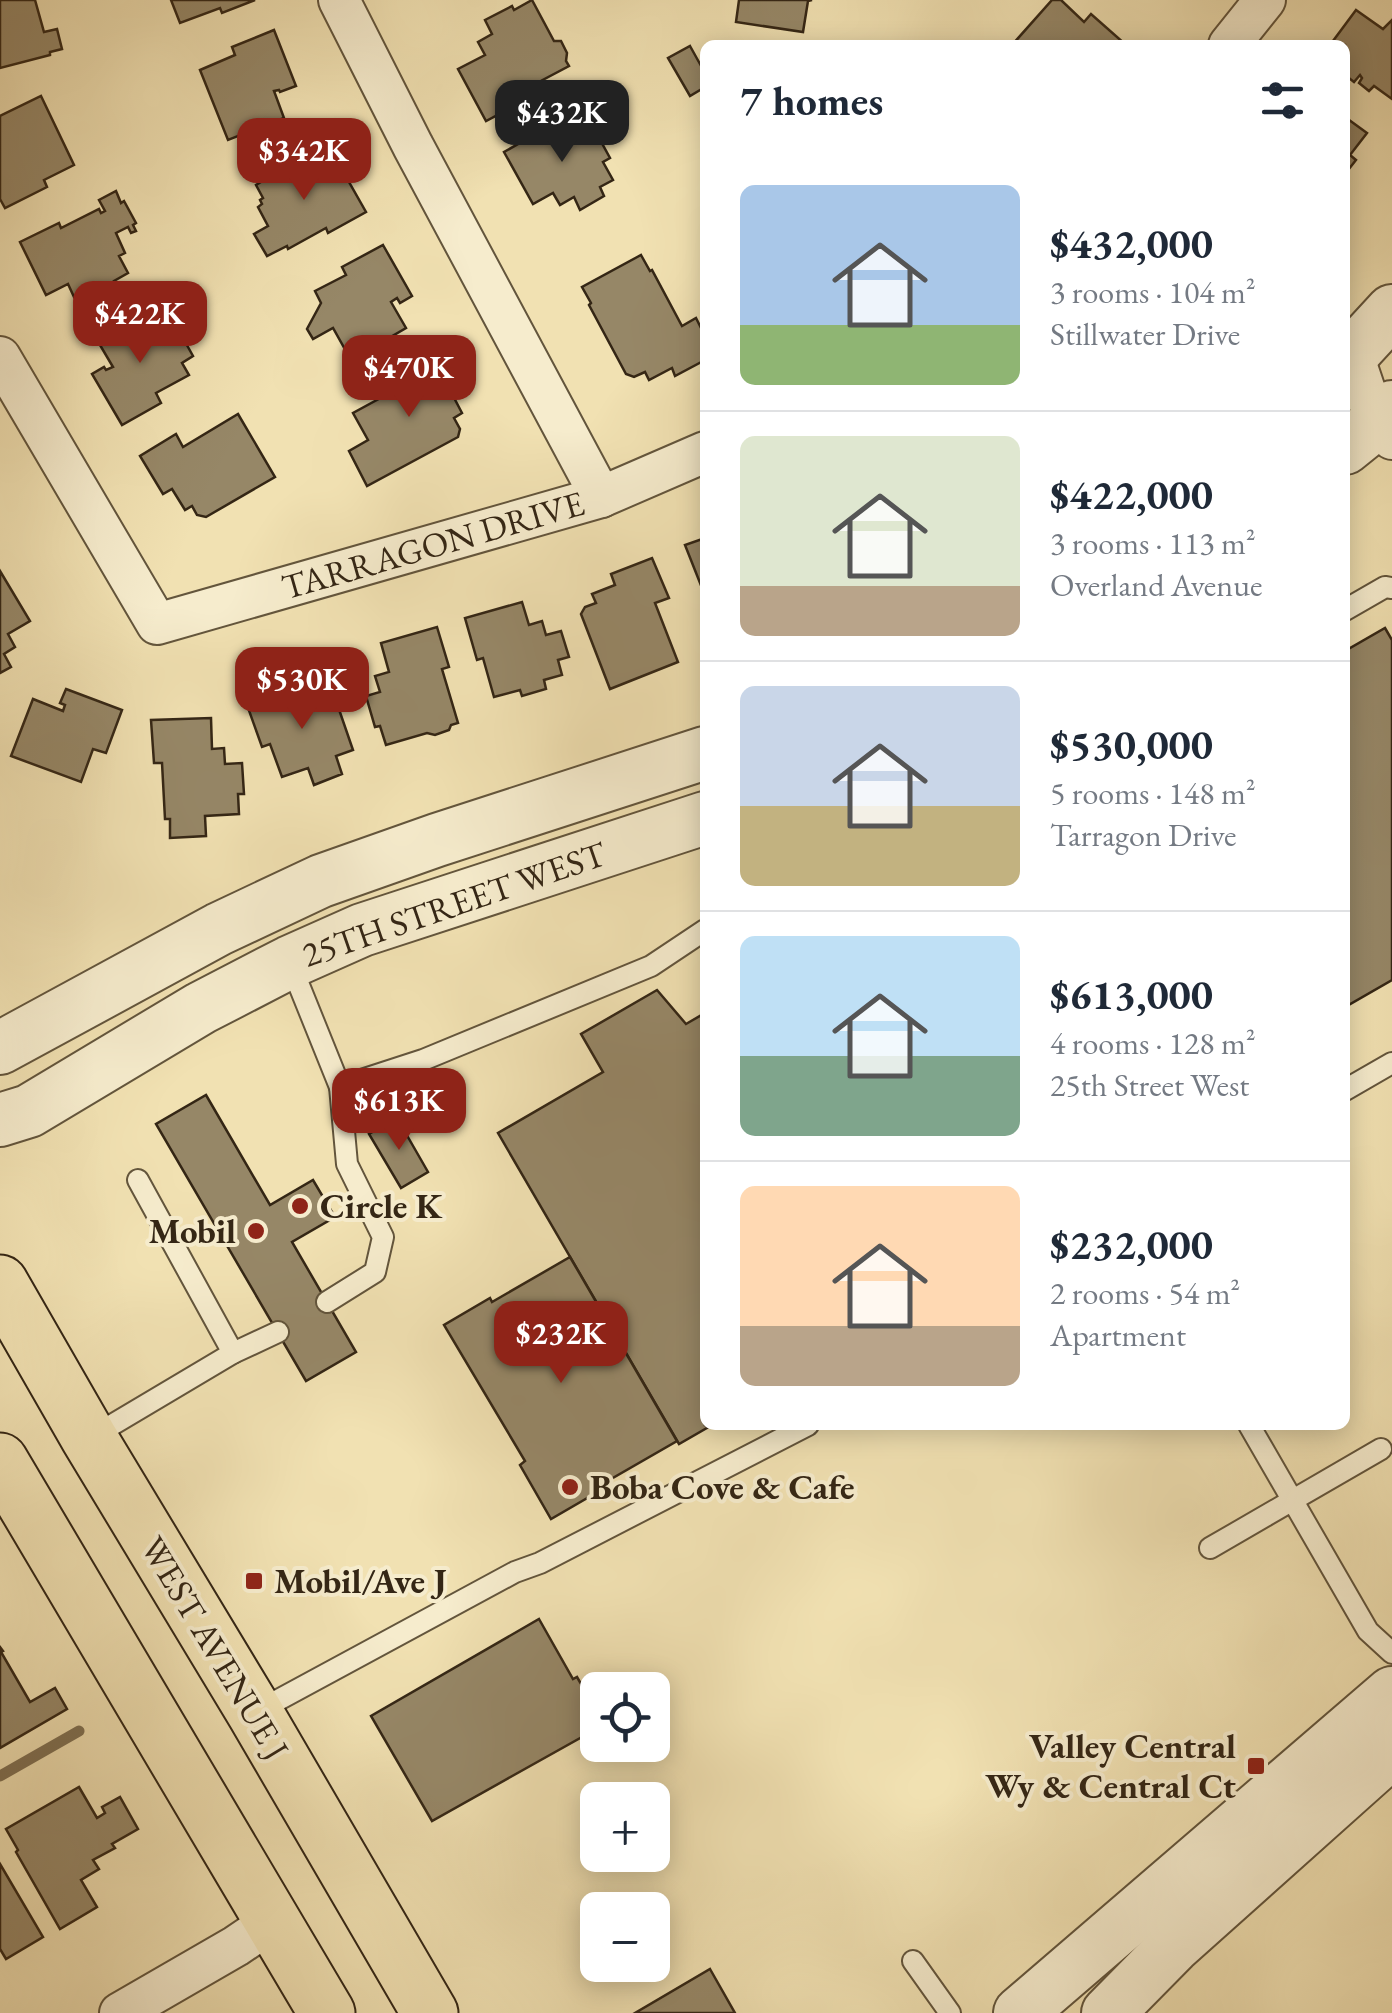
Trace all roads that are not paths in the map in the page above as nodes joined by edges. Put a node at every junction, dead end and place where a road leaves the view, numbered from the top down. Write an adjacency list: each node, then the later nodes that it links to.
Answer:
1 (339, 0): 9 (street)
2 (1265, 0): 3 (street)
3 (1234, 40)
4 (1392, 311): 6 (street)
5 (0, 357): 9 (street, TARRAGON DRIVE)
6 (1359, 358): 7 (street)
7 (1376, 430)
8 (700, 454): 9 (street, TARRAGON DRIVE)
9 (601, 496)
10 (1392, 588): 11 (lane)
11 (1350, 607)
12 (700, 754): 16 (street, 25TH STREET WEST)
13 (700, 820): 15 (street, 25TH STREET WEST)
14 (700, 933): 18 (lane)
15 (290, 962): 18 (lane); 20 (street, 25TH STREET WEST)
16 (0, 1048)
17 (1392, 1063): 19 (lane)
18 (340, 1087): 23 (lane)
19 (1350, 1087)
20 (0, 1120)
21 (138, 1180): 25 (lane)
22 (0, 1283): 28 (main road, WEST AVENUE J)
23 (327, 1302)
24 (278, 1332): 25 (lane)
25 (234, 1352): 28 (lane)
26 (798, 1430): 35 (lane)
27 (1252, 1430): 31 (lane)
28 (89, 1438): 35 (main road, WEST AVENUE J)
29 (1381, 1449): 31 (lane)
30 (0, 1461): 37 (main road)
31 (1292, 1500): 32 (lane); 33 (lane)
32 (1210, 1548)
33 (1392, 1653)
34 (1392, 1693): 43 (street)
35 (255, 1713): 41 (main road, WEST AVENUE J)
36 (1392, 1751): 44 (street)
37 (273, 1921): 39 (street); 40 (main road)
38 (914, 1961): 42 (lane)
39 (120, 2013)
40 (328, 2013)
41 (430, 2013)
42 (950, 2013)
43 (1020, 2013)
44 (1108, 2013)

